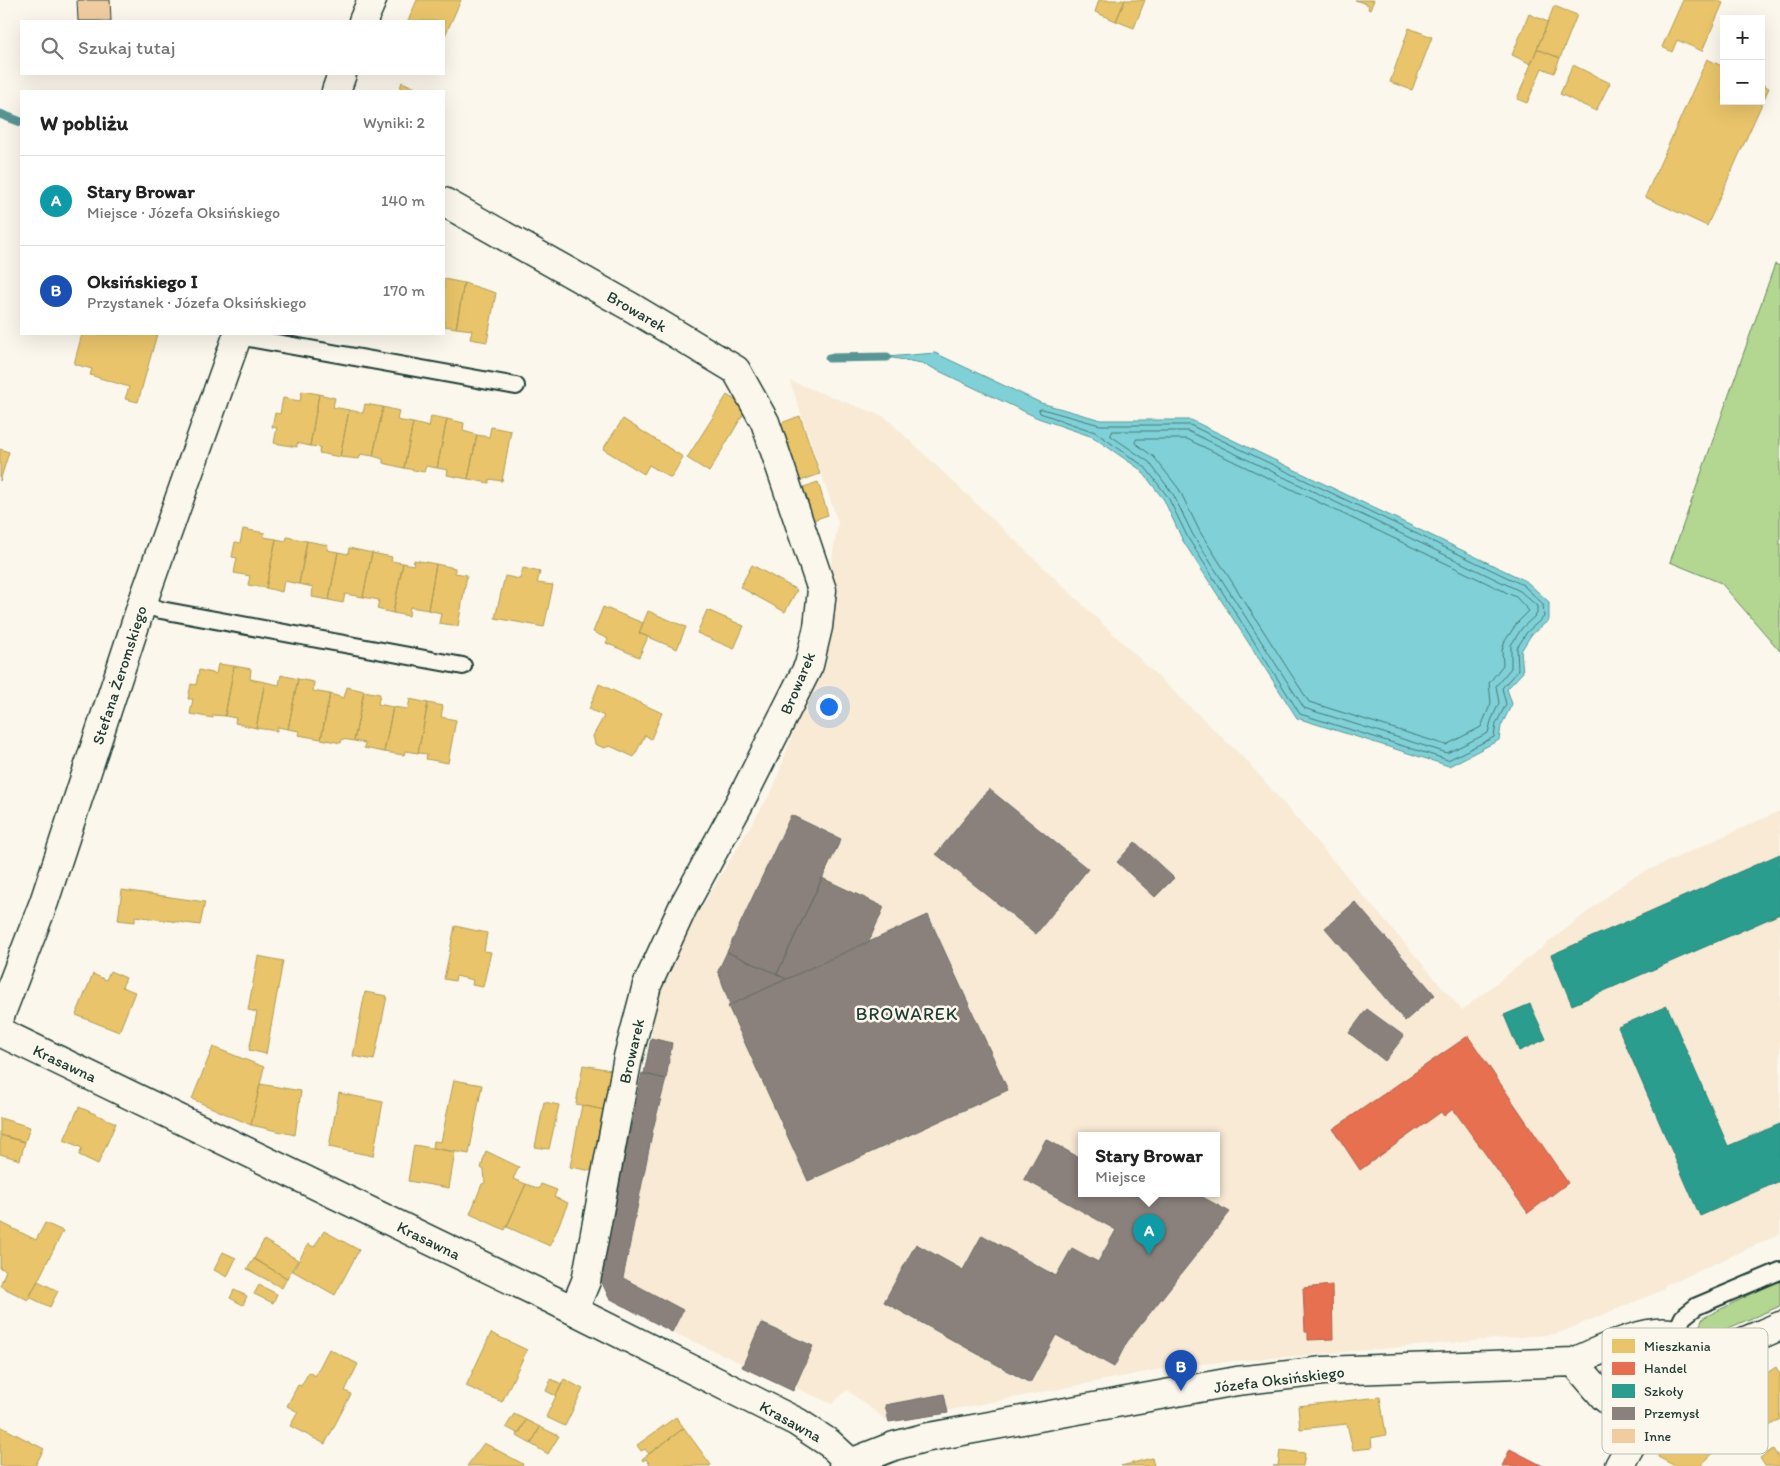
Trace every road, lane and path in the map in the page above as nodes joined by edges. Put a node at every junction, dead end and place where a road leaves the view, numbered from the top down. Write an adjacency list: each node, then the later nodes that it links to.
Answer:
1 (372, 0): 2 (street)
2 (363, 20)
3 (342, 75): 4 (street)
4 (336, 90)
5 (445, 203): 13 (street, Browarek)
6 (238, 335): 7 (lane); 8 (street, Stefana Żeromskiego)
7 (516, 386)
8 (142, 604): 9 (lane); 10 (street, Stefana Żeromskiego)
9 (462, 666)
10 (0, 1016)
11 (0, 1032): 13 (street, Krasawna)
12 (1780, 1271): 15 (lane)
13 (574, 1310): 21 (street, Krasawna)
14 (1780, 1326): 16 (street)
15 (1678, 1328)
16 (1768, 1332)
17 (1602, 1349): 18 (street, Józefa Oksińskiego)
18 (1574, 1362): 19 (street); 21 (street, Józefa Oksińskiego)
19 (1602, 1395)
20 (1626, 1454): 22 (street)
21 (849, 1465)
22 (1619, 1466)

